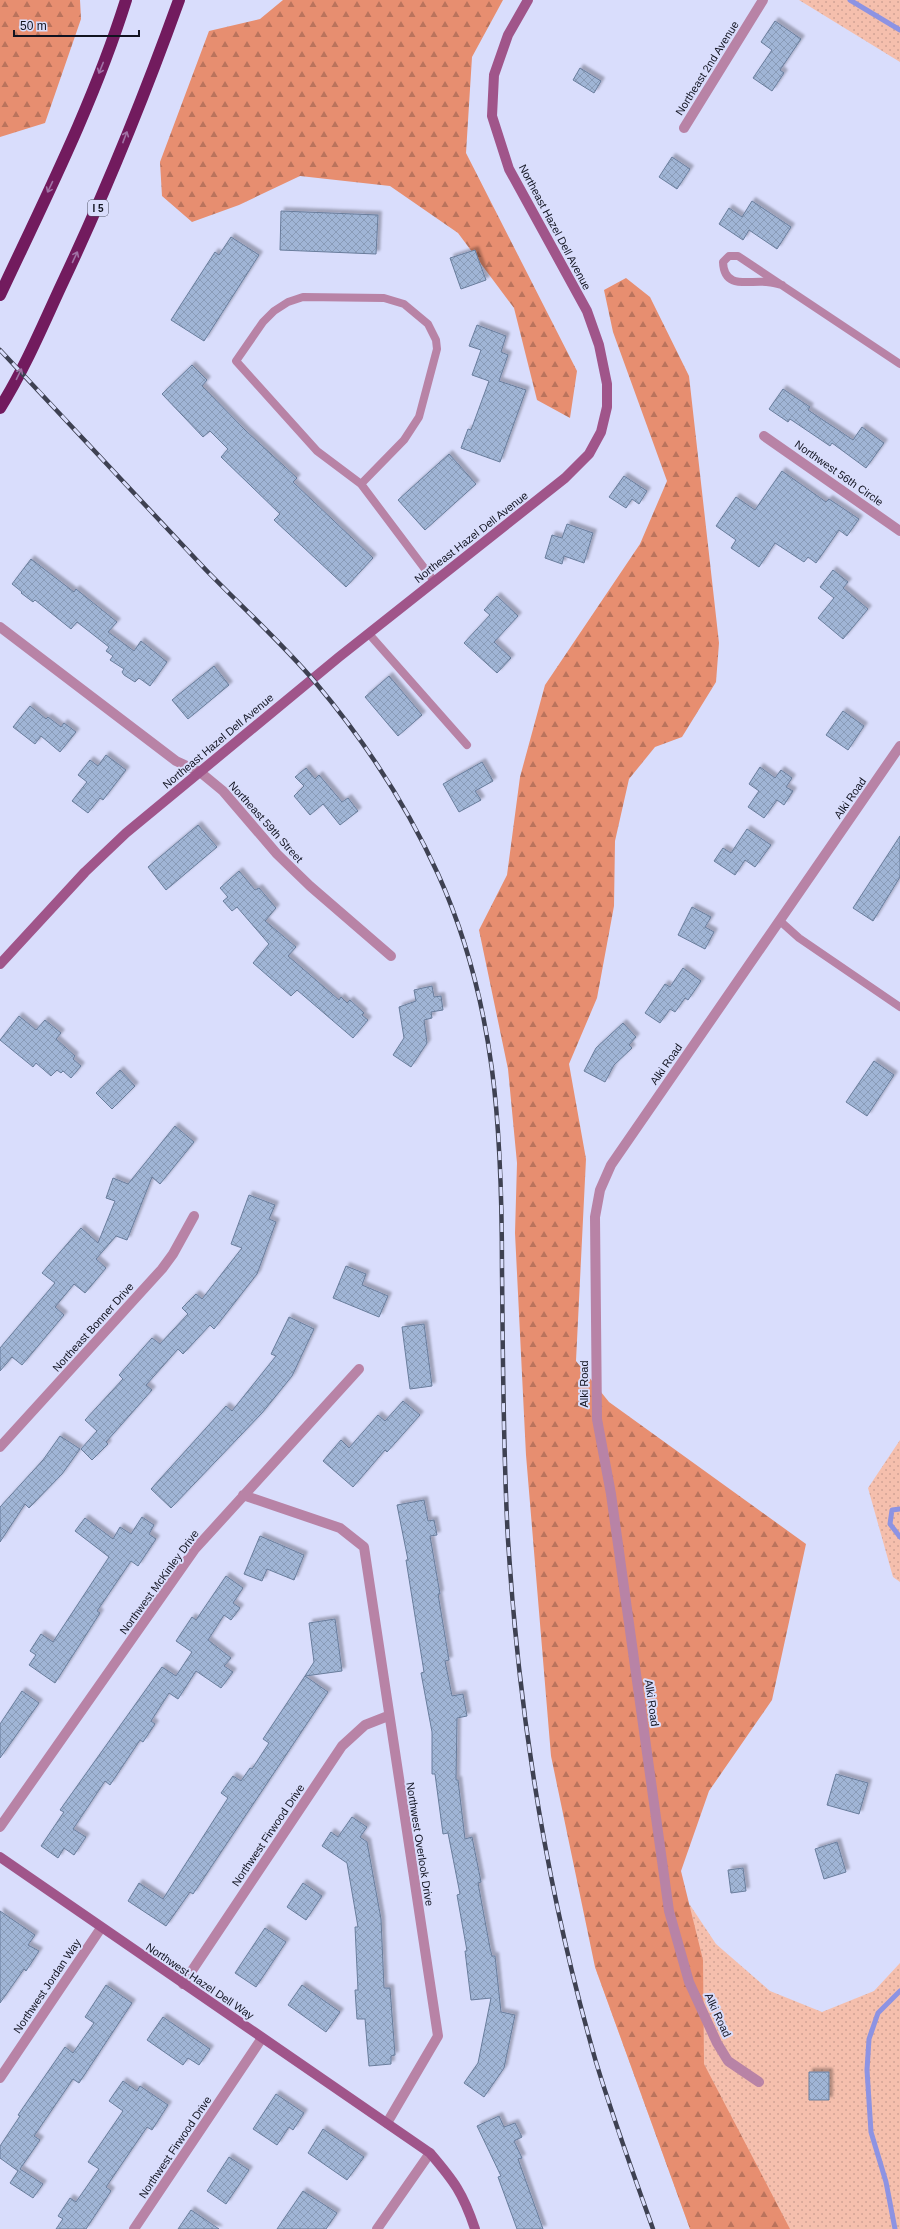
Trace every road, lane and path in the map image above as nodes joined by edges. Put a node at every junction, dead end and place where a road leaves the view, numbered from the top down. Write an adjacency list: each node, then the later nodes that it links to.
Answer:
1 (121, 0): 6 (highway)
2 (126, 0): 6 (highway)
3 (179, 0): 11 (highway, I 5, one-way to 3)
4 (528, 0): 15 (street, Northeast Hazel Dell Avenue)
5 (763, 0): 7 (street, Northeast 2nd Avenue)
6 (116, 32): 9 (highway, one-way to 9)
7 (684, 128)
8 (782, 285): 8 (lane); 10 (lane)
9 (0, 295)
10 (900, 364)
11 (0, 408)
12 (764, 436): 14 (street, Northwest 56th Circle)
13 (362, 484): 13 (lane); 15 (lane)
14 (900, 531)
15 (434, 581): 17 (street, Northeast Hazel Dell Avenue)
16 (0, 627): 20 (street, Northeast 59th Street)
17 (369, 634): 18 (lane); 20 (street, Northeast Hazel Dell Avenue)
18 (467, 745)
19 (900, 746): 21 (street, Alki Road)
20 (200, 772): 22 (street, Northeast 59th Street); 23 (street, Northeast Hazel Dell Avenue)
21 (780, 921): 24 (lane); 36 (street, Alki Road)
22 (391, 956)
23 (0, 964)
24 (900, 1007)
25 (194, 1216): 27 (street, Northeast Bonner Drive)
26 (359, 1369): 28 (street, Northwest McKinley Drive)
27 (0, 1447)
28 (243, 1495): 29 (street, Northwest Overlook Drive); 30 (street, Northwest McKinley Drive)
29 (388, 1716): 33 (street, Northwest Firwood Drive); 37 (street, Northwest Overlook Drive)
30 (0, 1827)
31 (0, 1857): 32 (street, Northwest Hazel Dell Way)
32 (101, 1928): 33 (street, Northwest Hazel Dell Way); 35 (street, Northwest Jordan Way)
33 (183, 1984): 34 (street, Northwest Hazel Dell Way)
34 (262, 2038): 37 (street, Northwest Hazel Dell Way); 39 (street, Northwest Firwood Drive)
35 (0, 2078)
36 (759, 2082)
37 (387, 2123): 38 (street)
38 (430, 2153): 40 (street); 41 (street)
39 (134, 2229)
40 (377, 2229)
41 (475, 2229)

